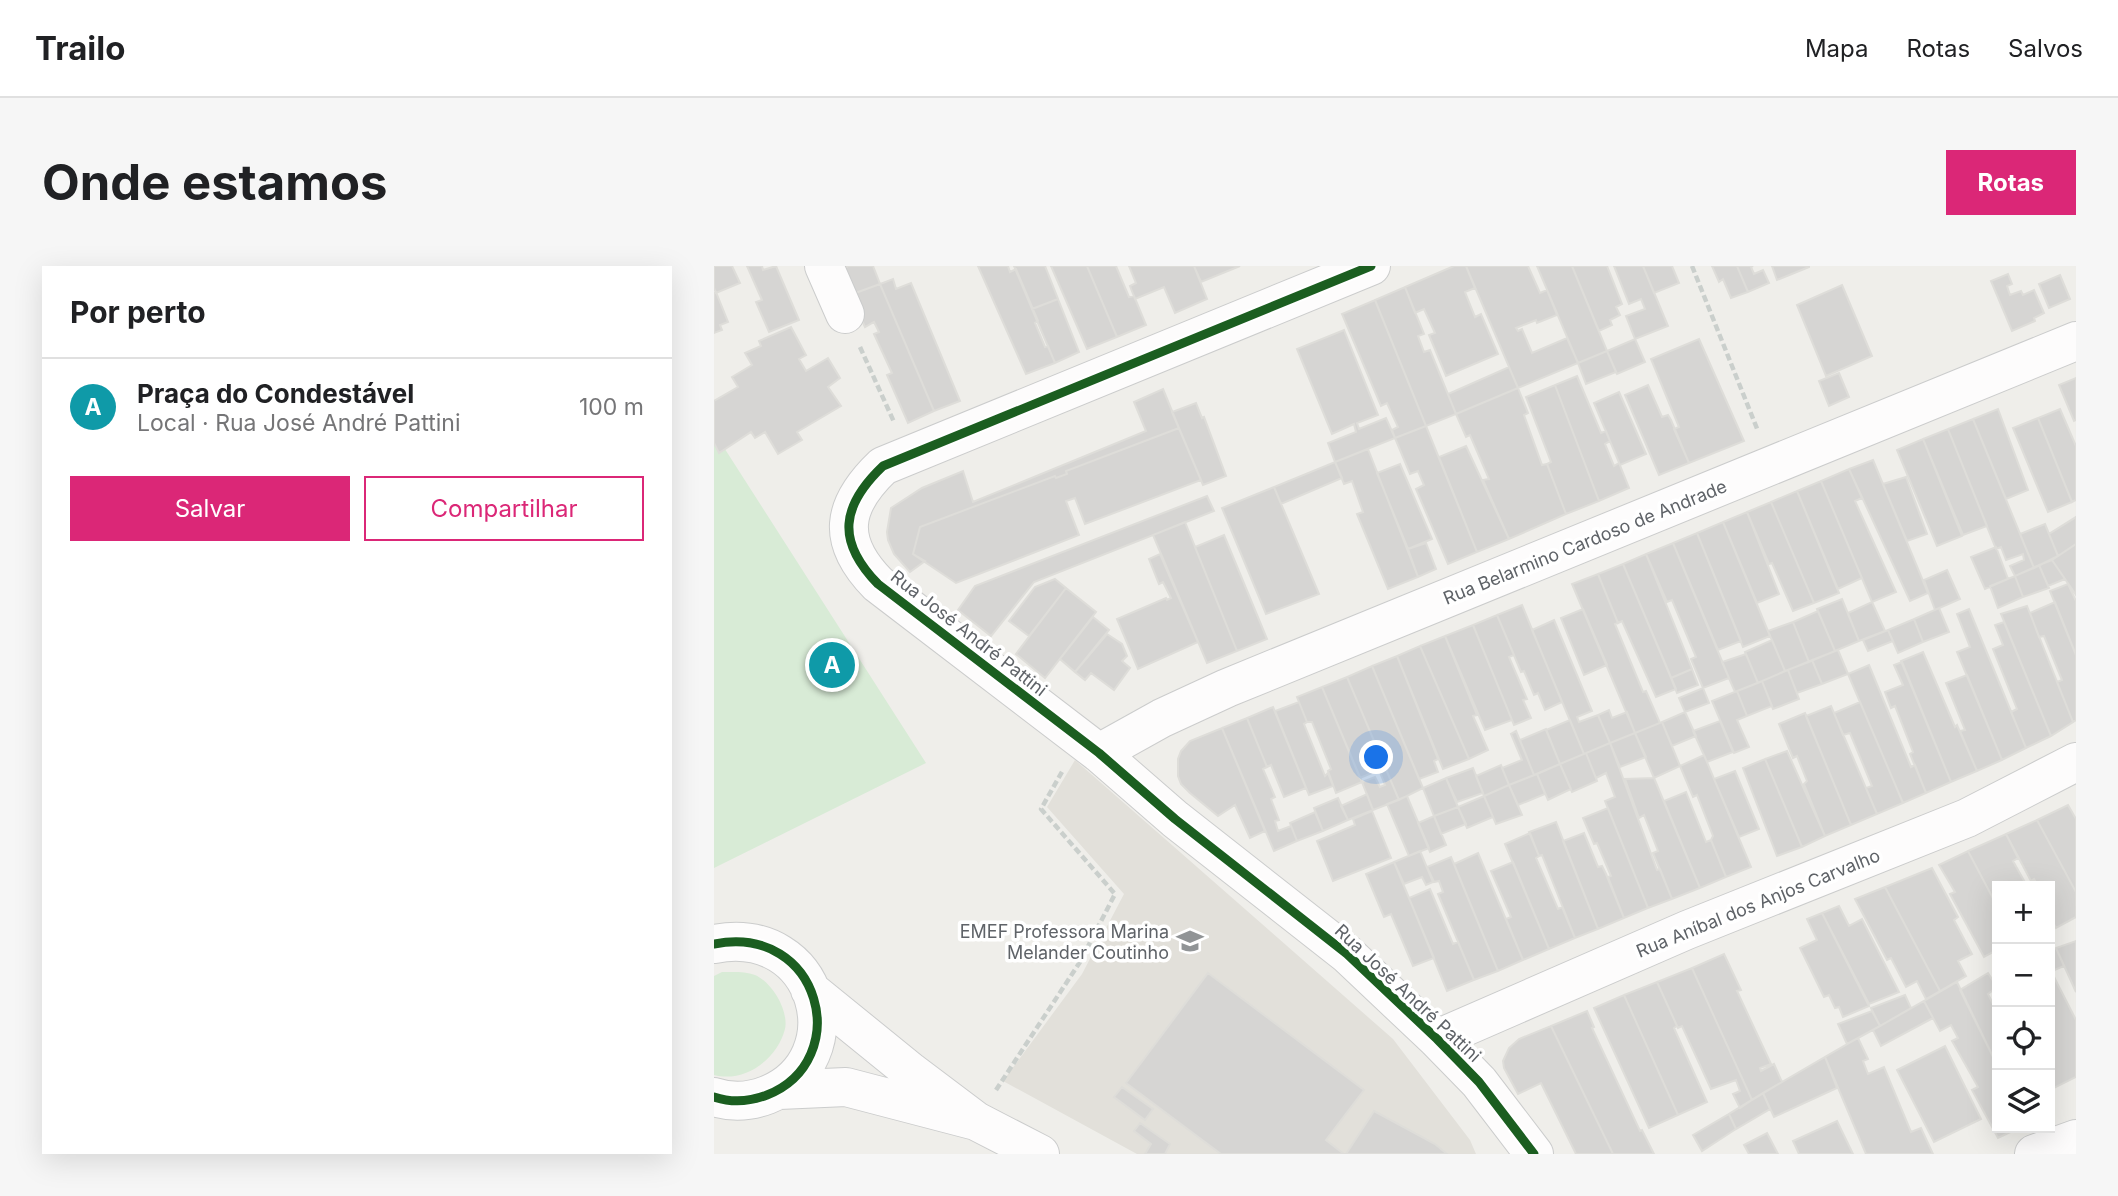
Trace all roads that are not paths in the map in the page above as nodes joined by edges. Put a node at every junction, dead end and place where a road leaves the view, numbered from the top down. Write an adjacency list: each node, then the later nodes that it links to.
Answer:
1 (824, 266): 3 (street)
2 (1371, 266): 5 (street, Rua José André Pattini)
3 (845, 314)
4 (2076, 341): 5 (street, Rua Belarmino Cardoso de Andrade)
5 (1090, 746): 9 (street, Rua José André Pattini)
6 (2076, 762): 9 (street, Rua Aníbal dos Anjos Carvalho)
7 (716, 942): 8 (street)
8 (810, 990): 10 (street); 12 (street)
9 (1437, 1039): 14 (street, Rua José André Pattini)
10 (779, 1090): 11 (street); 12 (street)
11 (721, 1104)
12 (976, 1121): 15 (street)
13 (2076, 1139): 16 (street)
14 (1529, 1149)
15 (1040, 1154)
16 (2034, 1154)

